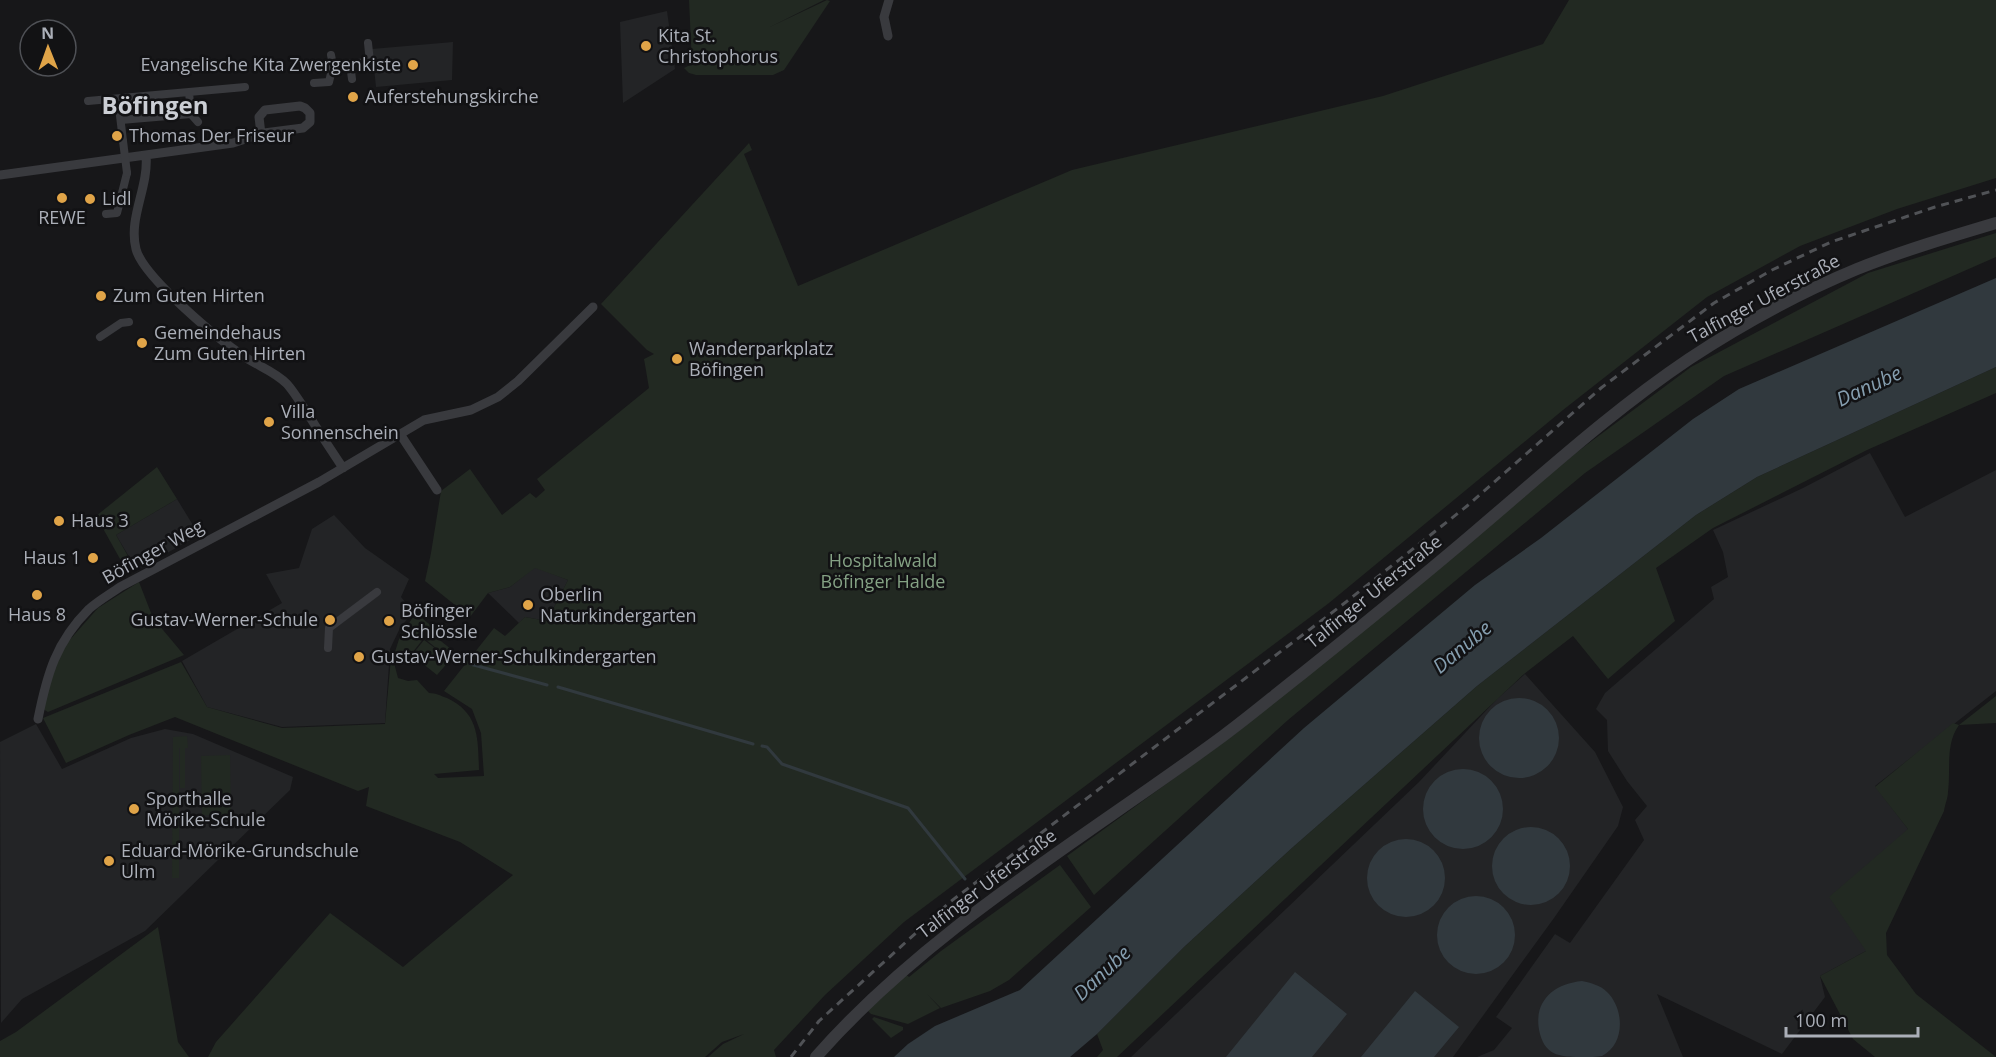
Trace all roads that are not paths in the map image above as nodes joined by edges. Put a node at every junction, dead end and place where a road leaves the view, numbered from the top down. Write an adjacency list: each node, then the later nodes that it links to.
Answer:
1 (889, 0): 2 (street)
2 (888, 36)
3 (368, 43): 5 (street)
4 (331, 55): 6 (street)
5 (351, 64): 6 (street); 7 (street)
6 (333, 65): 8 (street)
7 (352, 79)
8 (314, 83)
9 (245, 87): 10 (street)
10 (189, 92): 11 (street); 13 (street)
11 (118, 99): 12 (street); 14 (street)
12 (88, 101)
13 (191, 114): 14 (street); 15 (street)
14 (121, 120): 19 (street, bridge)
15 (198, 122)
16 (261, 134): 16 (street); 17 (street)
17 (146, 155): 18 (street); 25 (street)
18 (0, 175)
19 (106, 214)
20 (1996, 224): 30 (street, Talfinger Uferstraße)
21 (593, 307): 24 (street, Böfinger Weg)
22 (129, 322): 23 (street)
23 (100, 337)
24 (400, 434): 25 (street, Böfinger Weg); 26 (street)
25 (343, 468): 29 (street, Böfinger Weg)
26 (437, 490)
27 (377, 592): 28 (street)
28 (328, 648)
29 (38, 719)
30 (816, 1057)

